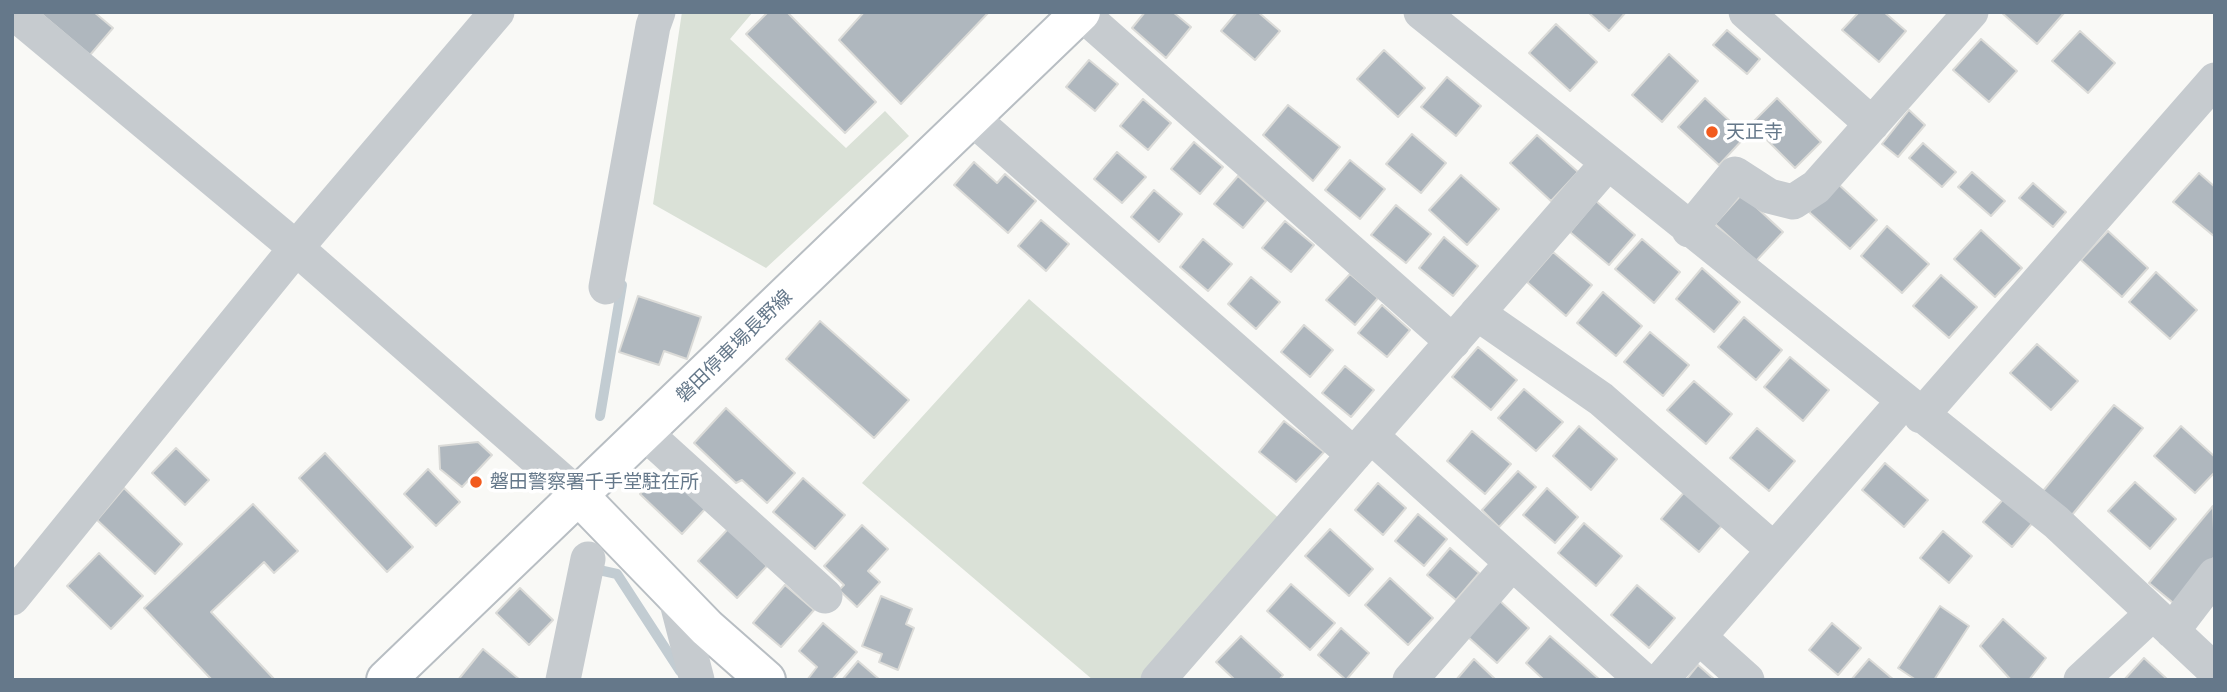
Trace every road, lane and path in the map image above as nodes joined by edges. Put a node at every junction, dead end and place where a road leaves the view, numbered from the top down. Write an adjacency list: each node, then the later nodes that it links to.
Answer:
1 (13, 12): 13 (street)
2 (497, 12): 13 (street)
3 (658, 12): 14 (street)
4 (1081, 12): 9 (main road, 磐田停車場長野線); 16 (street)
5 (1421, 12): 11 (street)
6 (1746, 12): 10 (street)
7 (1952, 19): 10 (street)
8 (2215, 80): 17 (street)
9 (972, 118): 18 (main road, 磐田停車場長野線); 19 (street)
10 (1872, 124): 12 (street)
11 (1607, 164): 12 (street); 15 (street)
12 (1689, 230): 17 (street)
13 (296, 248): 20 (street); 27 (street)
14 (606, 287)
15 (1477, 313): 16 (street); 21 (street)
16 (1453, 342): 19 (street)
17 (1912, 409): 21 (street); 28 (street)
18 (645, 433): 20 (main road, 磐田停車場長野線); 26 (street)
19 (1363, 445): 22 (street); 35 (street)
20 (582, 493): 25 (main road); 31 (main road, 磐田停車場長野線)
21 (1774, 550): 29 (street)
22 (1512, 563): 36 (street); 37 (street)
23 (586, 567): 32 (street)
24 (2215, 575): 28 (street)
25 (675, 595): 33 (street); 34 (main road)
26 (825, 596)
27 (12, 598)
28 (2163, 622): 30 (street); 40 (street)
29 (1699, 636): 38 (street); 39 (street)
30 (2215, 671)
31 (386, 680)
32 (563, 680)
33 (698, 680)
34 (766, 680)
35 (1158, 680)
36 (1410, 680)
37 (1643, 680)
38 (1661, 680)
39 (1747, 680)
40 (2081, 680)

